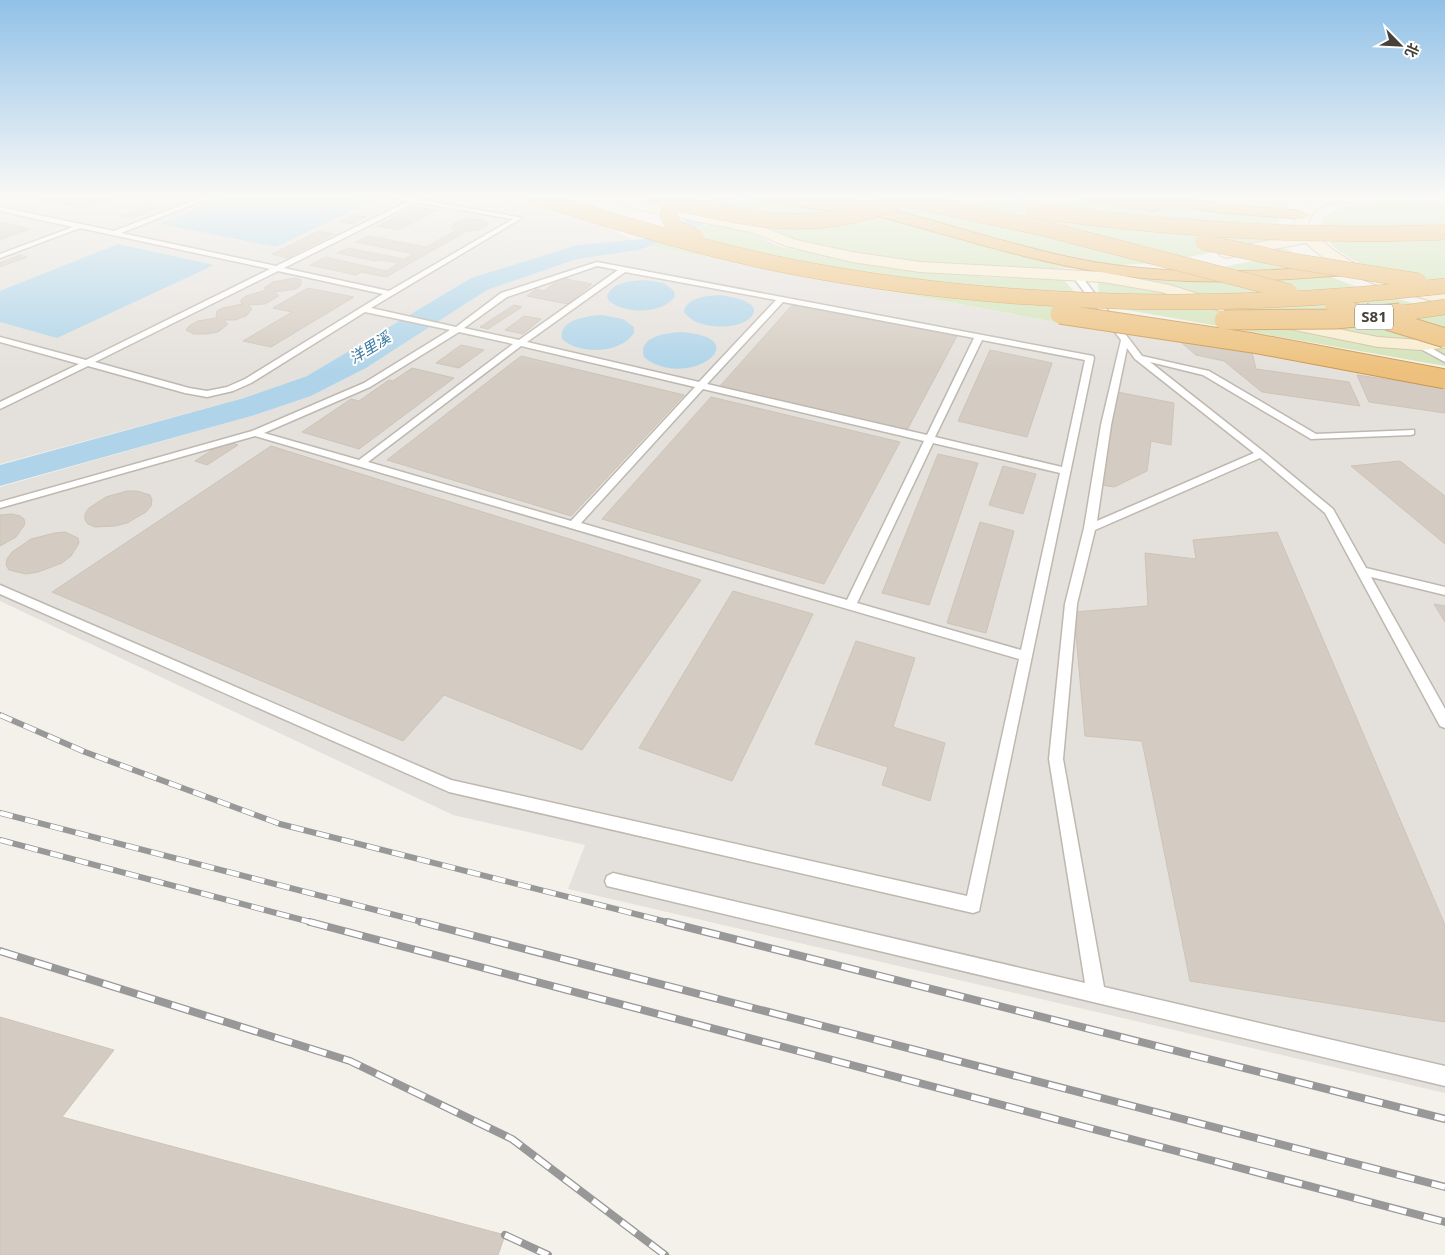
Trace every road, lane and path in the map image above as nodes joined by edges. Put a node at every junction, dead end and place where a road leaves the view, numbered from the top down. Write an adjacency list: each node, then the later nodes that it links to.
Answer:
1 (209, 255): 13 (lane)
2 (306, 255): 13 (lane)
3 (456, 255): 19 (lane)
4 (695, 255): 22 (highway, bridge)
5 (739, 255): 18 (highway, bridge)
6 (757, 255): 17 (highway, bridge)
7 (840, 255): 16 (main road)
8 (1036, 255): 15 (highway)
9 (1149, 255): 29 (highway, S81, bridge)
10 (1188, 255): 26 (highway, S81, bridge)
11 (1263, 255): 18 (highway, bridge)
12 (1329, 255): 15 (main road)
13 (277, 269): 19 (lane); 37 (lane)
14 (624, 269): 20 (lane); 27 (lane); 32 (lane)
15 (1356, 269): 21 (main road)
16 (1076, 275): 25 (lane); 34 (main road)
17 (1445, 278)
18 (1445, 286)
19 (390, 293): 24 (lane)
20 (781, 299): 28 (lane); 40 (lane)
21 (1445, 299)
22 (963, 302): 23 (highway, bridge); 39 (highway, bridge)
23 (1445, 307)
24 (364, 309): 27 (lane); 37 (lane)
25 (1110, 319): 31 (lane); 38 (lane)
26 (1445, 326)
27 (458, 329): 32 (lane); 42 (lane)
28 (979, 337): 44 (lane); 47 (lane)
29 (1445, 338)
30 (0, 339): 37 (lane)
31 (1125, 340): 35 (lane); 50 (lane)
32 (520, 343): 40 (lane); 46 (lane)
33 (1445, 343): 34 (main road)
34 (1420, 345): 36 (lane)
35 (1138, 357): 43 (lane); 45 (lane)
36 (1445, 360)
37 (87, 363): 41 (lane)
38 (1445, 370)
39 (1445, 378)
40 (700, 385): 44 (lane); 49 (lane)
41 (0, 406)
42 (255, 432): 46 (lane); 48 (lane)
43 (1411, 432)
44 (929, 440): 47 (lane); 54 (lane)
45 (1261, 454): 50 (lane); 51 (lane)
46 (361, 463): 49 (lane)
47 (1066, 471): 55 (lane)
48 (0, 505)
49 (574, 524): 54 (lane)
50 (1090, 528): 58 (lane)
51 (1360, 570): 53 (lane); 56 (lane)
52 (0, 589): 55 (lane)
53 (1445, 591)
54 (850, 605): 55 (lane)
55 (1027, 656)
56 (1445, 722)
57 (613, 881): 58 (lane)
58 (1096, 994): 59 (lane)
59 (1445, 1076)

